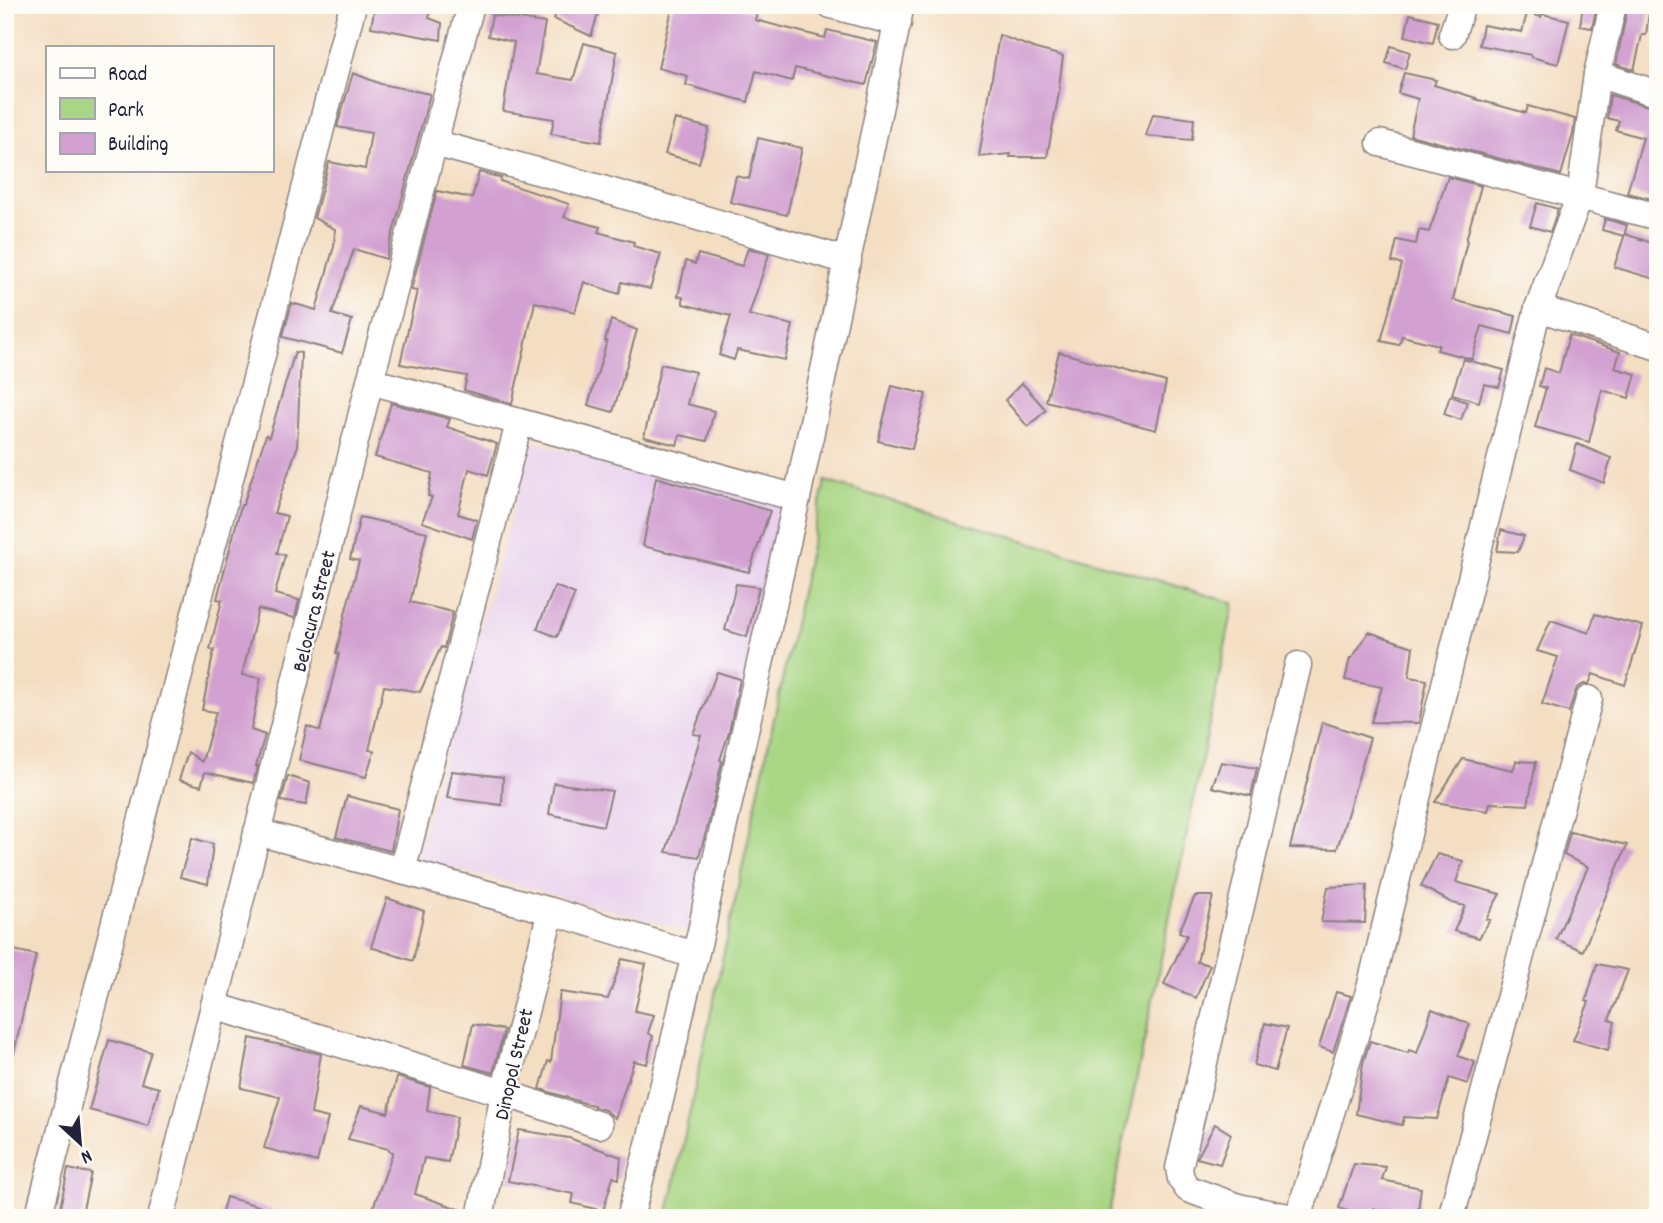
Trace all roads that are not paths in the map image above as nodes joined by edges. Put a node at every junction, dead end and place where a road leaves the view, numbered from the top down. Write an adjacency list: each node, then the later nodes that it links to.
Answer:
1 (354, 5): 30 (street)
2 (471, 5): 10 (street, Belocura Street)
3 (831, 5): 6 (street)
4 (1462, 5): 7 (street)
5 (1613, 5): 8 (street)
6 (900, 14): 14 (street)
7 (1452, 35)
8 (1597, 74): 9 (street); 12 (street)
9 (1658, 94)
10 (434, 143): 14 (street); 17 (street, Belocura Street)
11 (1380, 144): 12 (street)
12 (1580, 195): 13 (street); 15 (street)
13 (1658, 217)
14 (848, 261): 19 (street)
15 (1538, 308): 16 (street); 34 (street)
16 (1658, 347)
17 (370, 381): 18 (street); 22 (street, Belocura Street)
18 (519, 423): 19 (street); 23 (street)
19 (797, 498): 25 (street)
20 (1298, 665): 29 (street)
21 (1589, 699): 35 (street)
22 (257, 832): 23 (street); 26 (street, Belocura Street)
23 (402, 871): 24 (street)
24 (551, 911): 25 (street); 27 (street, Dinopol Street)
25 (694, 955): 33 (street)
26 (214, 1006): 27 (street); 31 (street, Belocura Street)
27 (504, 1093): 28 (street); 32 (street, Dinopol Street)
28 (599, 1125)
29 (1237, 1212): 34 (street)
30 (38, 1218)
31 (161, 1218)
32 (480, 1218)
33 (630, 1218)
34 (1296, 1218)
35 (1451, 1218)

